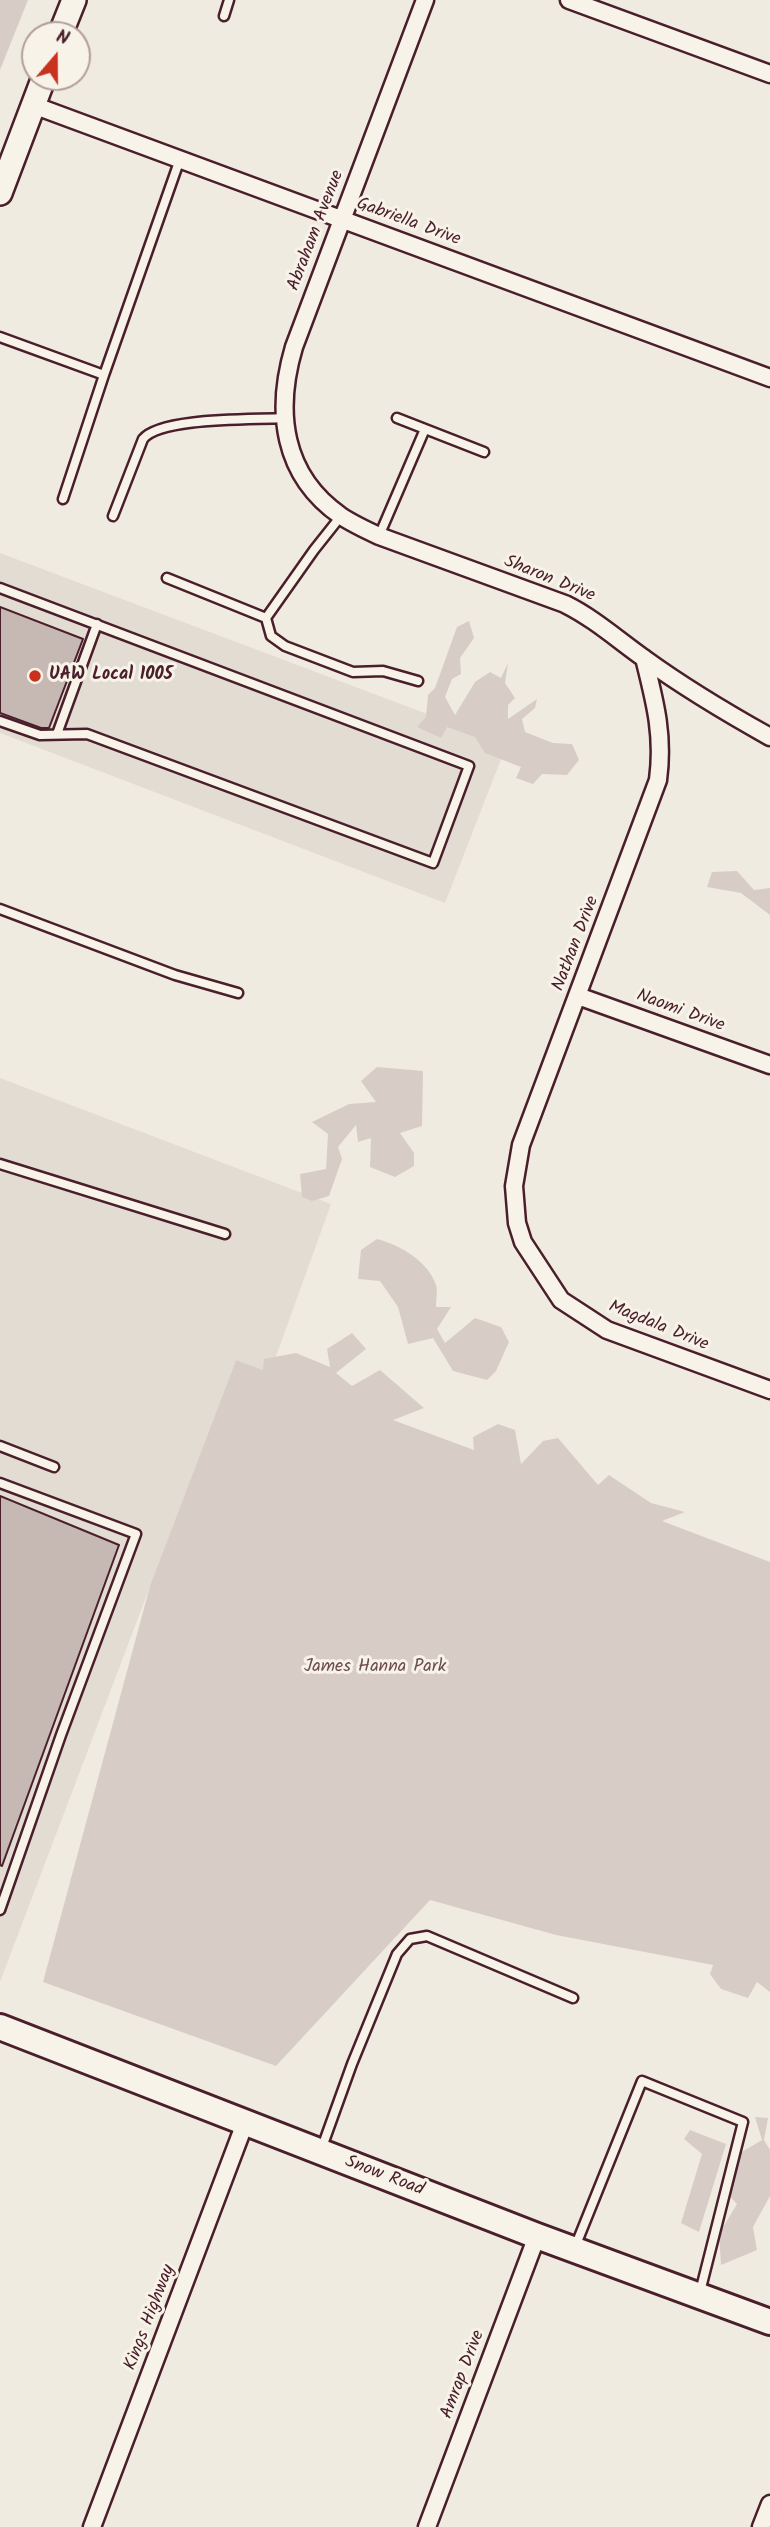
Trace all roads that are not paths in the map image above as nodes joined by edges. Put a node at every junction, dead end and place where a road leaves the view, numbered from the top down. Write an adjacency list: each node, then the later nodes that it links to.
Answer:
1 (74, 0): 6 (main road)
2 (229, 0): 5 (lane)
3 (425, 0): 12 (street, Abraham Avenue)
4 (569, 0): 7 (street)
5 (223, 16)
6 (66, 21)
7 (770, 74)
8 (38, 91): 9 (main road)
9 (33, 105): 10 (street, Gabriella Drive); 11 (main road)
10 (180, 159): 12 (street, Gabriella Drive); 14 (lane)
11 (0, 193)
12 (343, 219): 15 (street, Gabriella Drive); 16 (street, Abraham Avenue)
13 (0, 337): 14 (lane)
14 (104, 375): 21 (lane)
15 (770, 378)
16 (283, 418): 20 (street, Abraham Avenue); 22 (lane)
17 (397, 418): 18 (lane)
18 (425, 429): 19 (lane); 24 (lane)
19 (484, 452)
20 (305, 479): 23 (street, Sharon Drive)
21 (63, 499)
22 (113, 516)
23 (341, 516): 24 (street, Sharon Drive); 27 (lane)
24 (379, 536): 29 (street, Sharon Drive)
25 (167, 578): 27 (lane)
26 (0, 588): 28 (lane)
27 (266, 618): 30 (lane)
28 (97, 624): 32 (lane); 32 (lane)
29 (644, 658): 33 (street, Sharon Drive); 36 (street, Nathan Drive)
30 (418, 681)
31 (0, 721): 32 (lane)
32 (57, 734)
33 (770, 737)
34 (0, 909): 35 (lane)
35 (238, 993)
36 (578, 996): 37 (street, Naomi Drive); 40 (street, Nathan Drive)
37 (770, 1065)
38 (0, 1164): 39 (lane)
39 (225, 1234)
40 (523, 1242): 41 (street, Magdala Drive)
41 (770, 1390)
42 (0, 1446): 43 (lane)
43 (54, 1467)
44 (0, 1483): 45 (lane)
45 (0, 1910)
46 (573, 1998): 49 (lane)
47 (0, 2028): 48 (main road, Snow Road)
48 (246, 2123): 49 (main road, Snow Road); 55 (street, Kings Highway)
49 (321, 2152): 50 (main road, Snow Road)
50 (537, 2236): 51 (main road, Snow Road); 56 (street, Amrap Drive)
51 (574, 2249): 52 (main road, Snow Road); 52 (lane)
52 (699, 2297): 53 (main road, Snow Road)
53 (770, 2322)
54 (770, 2504): 57 (street)
55 (92, 2527)
56 (427, 2527)
57 (761, 2527)

